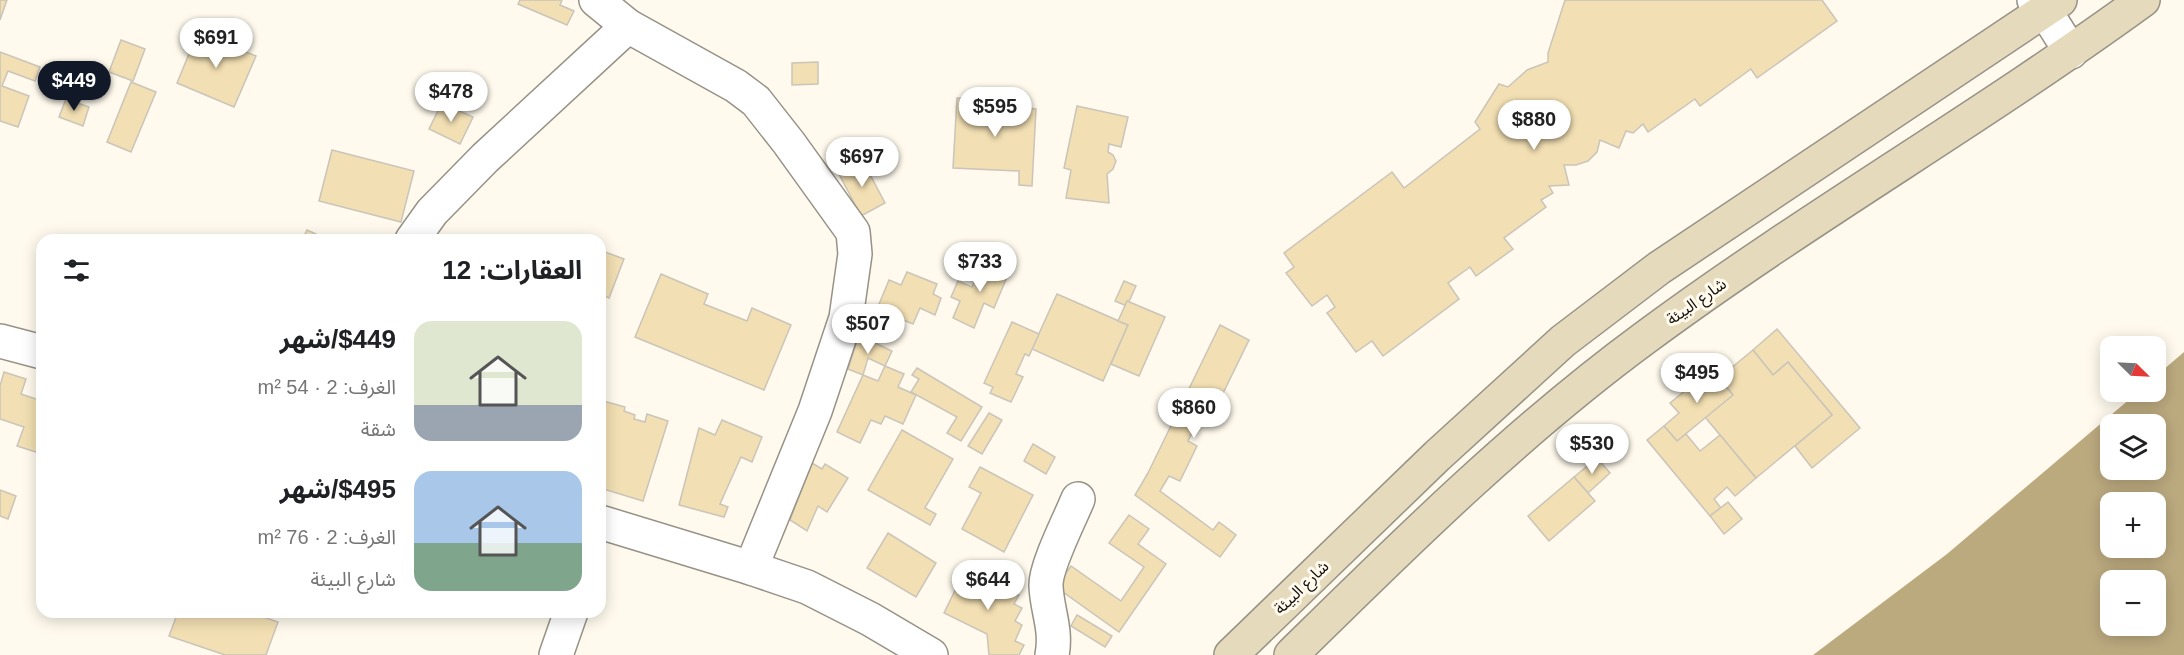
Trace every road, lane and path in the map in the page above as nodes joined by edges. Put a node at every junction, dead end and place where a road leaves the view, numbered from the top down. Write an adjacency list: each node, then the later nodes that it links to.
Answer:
1 (596, 0): 4 (street)
2 (2143, 0): 5 (main road, شارع البيئة)
3 (2046, 4): 5 (street); 16 (main road, شارع البيئة)
4 (628, 26): 6 (street); 11 (street)
5 (2071, 52): 17 (main road, شارع البيئة)
6 (416, 234)
7 (0, 340): 8 (street)
8 (36, 350)
9 (1078, 499): 15 (street)
10 (606, 525): 11 (street)
11 (751, 568): 14 (street)
12 (569, 618): 13 (street)
13 (556, 655)
14 (932, 655)
15 (1052, 655)
16 (1231, 655)
17 (1292, 655)

